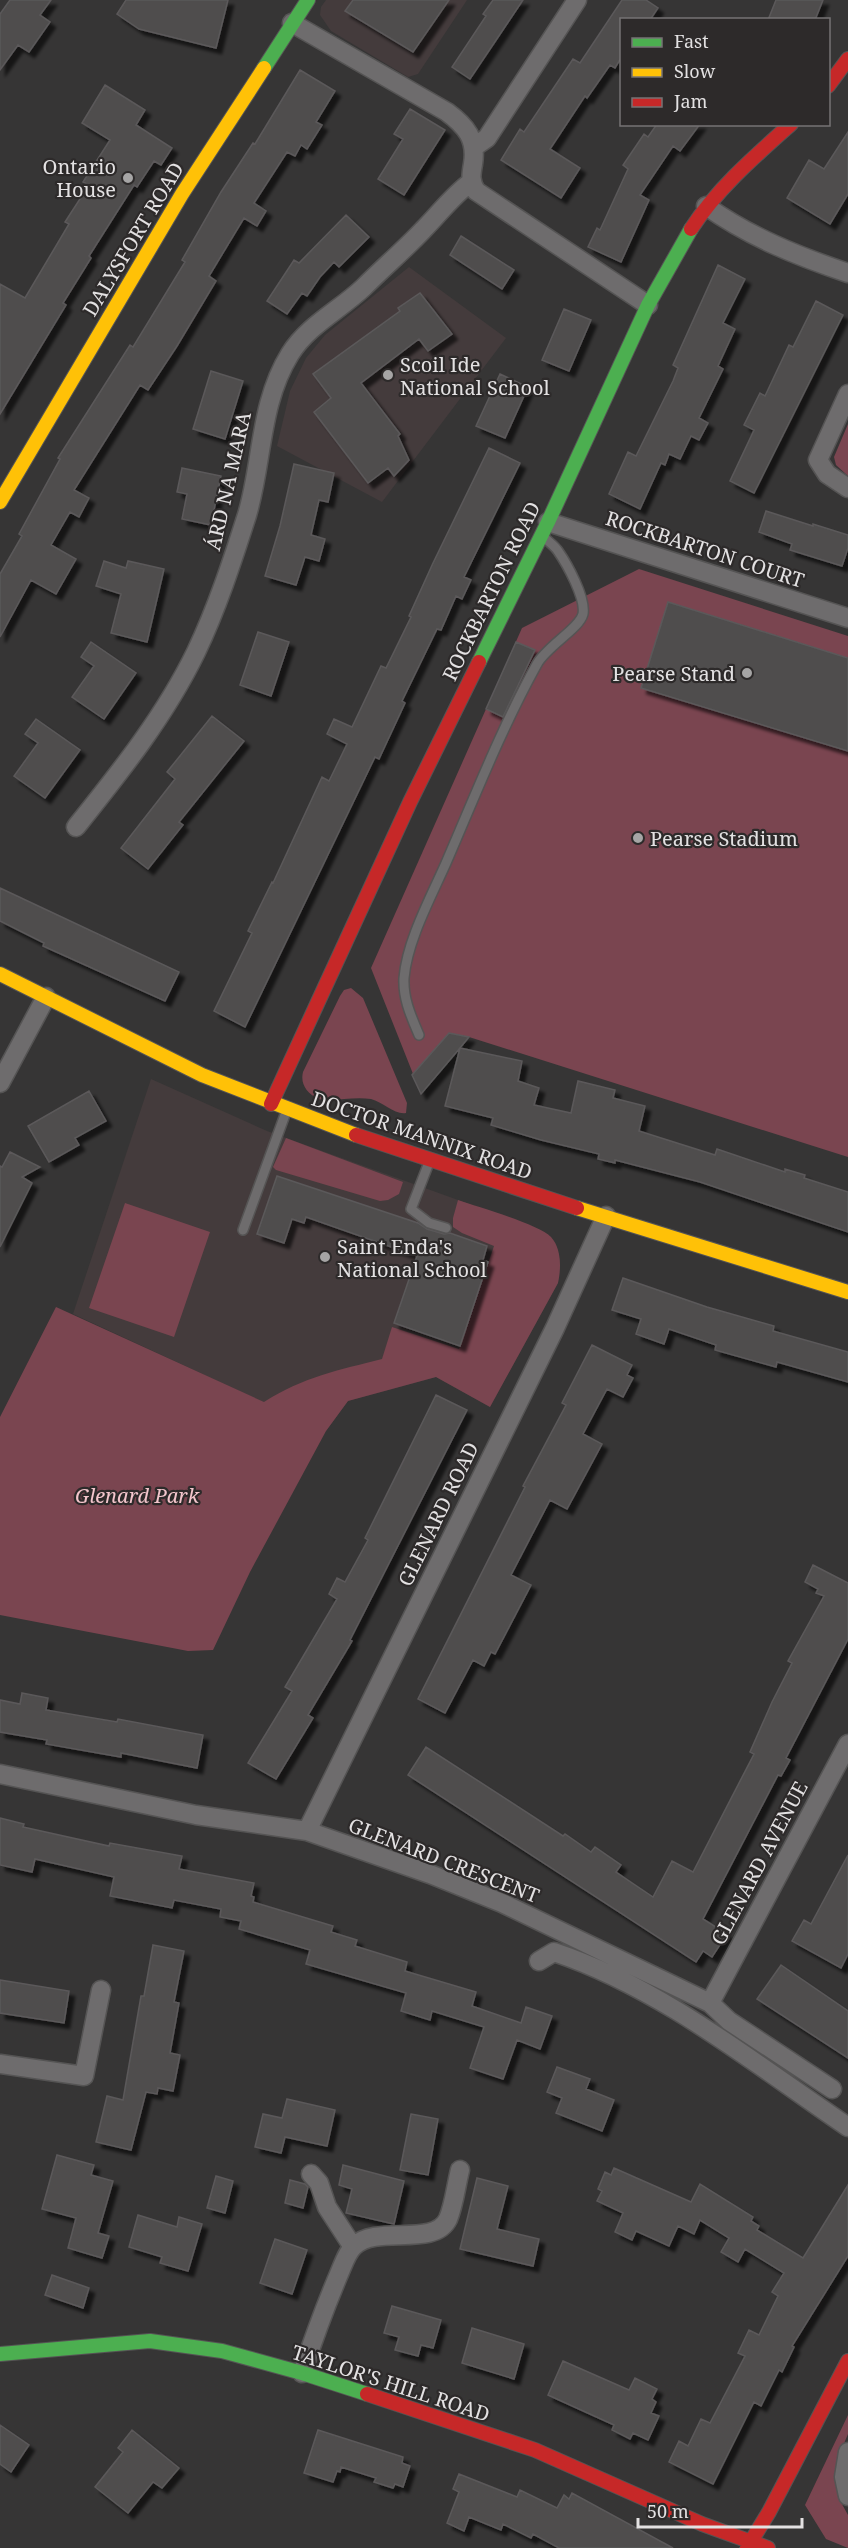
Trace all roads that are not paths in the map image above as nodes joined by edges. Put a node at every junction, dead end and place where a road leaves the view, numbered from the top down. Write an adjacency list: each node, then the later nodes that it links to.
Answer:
1 (308, 0): 3 (street, DALYSFORT ROAD)
2 (577, 0): 7 (street)
3 (292, 23): 7 (street); 14 (street, DALYSFORT ROAD)
4 (848, 59): 5 (street)
5 (830, 83)
6 (789, 126): 9 (street, ROCKBARTON ROAD)
7 (474, 147): 8 (street)
8 (471, 182): 11 (street); 17 (street, ÁRD NA MARA)
9 (706, 206): 10 (street); 11 (street, ROCKBARTON ROAD)
10 (848, 273)
11 (648, 304): 15 (street, ROCKBARTON ROAD)
12 (848, 394): 13 (street)
13 (848, 488)
14 (0, 502)
15 (545, 528): 16 (street, ROCKBARTON COURT); 20 (lane); 22 (street, ROCKBARTON ROAD)
16 (848, 618)
17 (76, 827)
18 (0, 974): 19 (street, DOCTOR MANNIX ROAD)
19 (46, 997): 21 (street); 22 (street, DOCTOR MANNIX ROAD)
20 (419, 1035)
21 (0, 1083)
22 (271, 1104): 23 (street, DOCTOR MANNIX ROAD)
23 (286, 1109): 24 (street, DOCTOR MANNIX ROAD); 27 (lane)
24 (430, 1160): 25 (street, DOCTOR MANNIX ROAD); 26 (lane)
25 (606, 1216): 28 (street, DOCTOR MANNIX ROAD); 31 (street, GLENARD ROAD)
26 (446, 1228)
27 (243, 1230)
28 (848, 1292)
29 (848, 1744): 34 (street, GLENARD AVENUE)
30 (0, 1774): 31 (street, GLENARD CRESCENT)
31 (307, 1831): 34 (street, GLENARD CRESCENT)
32 (539, 1961): 37 (street)
33 (101, 1990): 35 (street)
34 (710, 2003): 36 (street, GLENARD CRESCENT)
35 (0, 2064)
36 (832, 2089)
37 (848, 2127)
38 (460, 2170): 40 (street)
39 (311, 2174): 40 (street)
40 (353, 2247): 43 (street)
41 (0, 2354): 43 (street, TAYLOR'S HILL ROAD)
42 (848, 2361): 46 (street)
43 (302, 2373): 46 (street, TAYLOR'S HILL ROAD)
44 (848, 2452): 45 (street)
45 (848, 2496)
46 (749, 2545): 47 (street, TAYLOR'S HILL ROAD)
47 (768, 2548)

